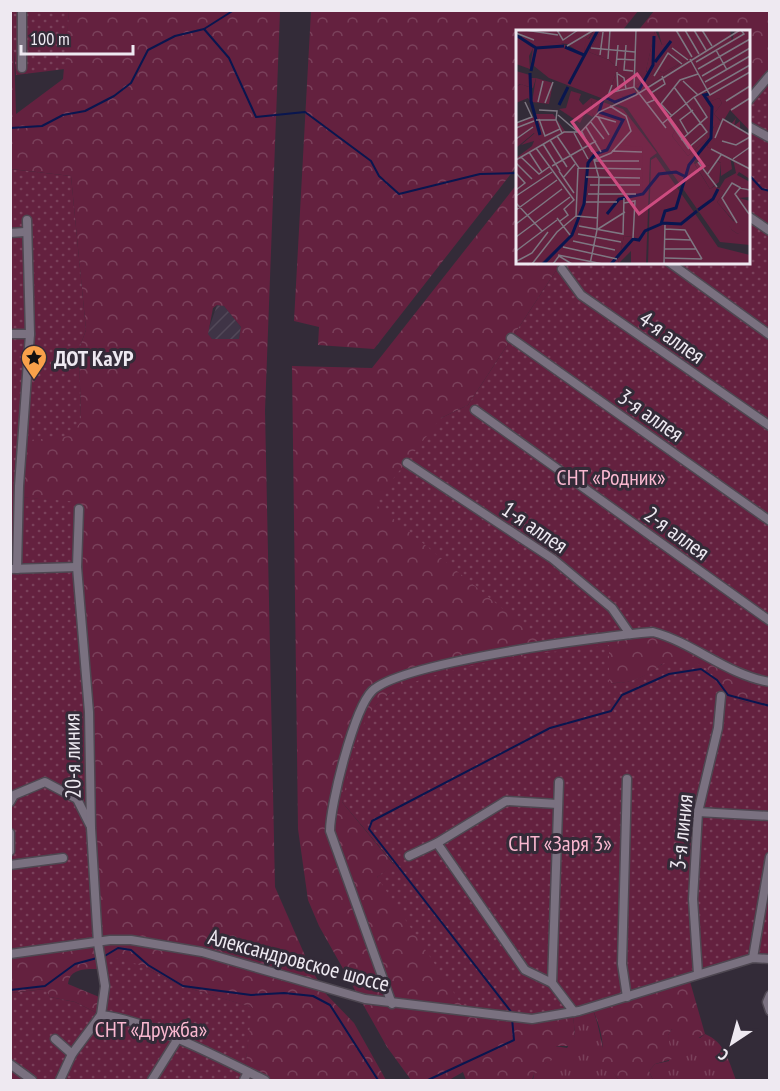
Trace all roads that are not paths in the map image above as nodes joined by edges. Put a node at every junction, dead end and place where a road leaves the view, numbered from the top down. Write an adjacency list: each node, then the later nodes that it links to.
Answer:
1 (22, 10): 2 (street)
2 (22, 68)
3 (770, 75): 4 (street)
4 (750, 99)
5 (750, 127): 6 (street)
6 (770, 138)
7 (750, 217): 9 (street)
8 (27, 220): 10 (street)
9 (770, 231)
10 (25, 232): 11 (street); 15 (street)
11 (10, 233)
12 (672, 264): 16 (street)
13 (561, 269): 19 (street, 4-я аллея)
14 (10, 334): 15 (street)
15 (30, 334): 24 (street)
16 (770, 335)
17 (511, 338): 22 (street, 3-я аллея)
18 (475, 410): 25 (street, 2-я аллея)
19 (770, 426)
20 (407, 463): 26 (street, 1-я аллея)
21 (79, 509): 23 (street, 20-я линия)
22 (770, 521)
23 (77, 567): 24 (street); 35 (street, 20-я линия)
24 (14, 569)
25 (770, 621)
26 (630, 634): 27 (street); 51 (street)
27 (770, 682)
28 (721, 696): 33 (street, 3-я линия)
29 (627, 779): 50 (street)
30 (559, 782): 32 (street)
31 (10, 802): 35 (street)
32 (558, 804): 37 (street); 48 (street)
33 (698, 812): 34 (street); 47 (street, 3-я линия)
34 (770, 816)
35 (91, 828): 43 (street, 20-я линия)
36 (10, 833): 38 (street)
37 (437, 843): 39 (street); 48 (street)
38 (10, 851)
39 (409, 856)
40 (770, 857): 45 (street)
41 (63, 858): 42 (street)
42 (10, 865)
43 (98, 943): 44 (street, Александровское шоссе); 51 (street, Александровское шоссе); 54 (street, 20-я линия)
44 (10, 954)
45 (753, 958): 46 (street, Александровское шоссе); 47 (street, Александровское шоссе)
46 (770, 959)
47 (698, 974): 50 (street, Александровское шоссе)
48 (552, 983): 53 (street)
49 (770, 995): 52 (street)
50 (627, 997): 53 (street, Александровское шоссе)
51 (392, 1004): 53 (street, Александровское шоссе)
52 (770, 1011)
53 (574, 1012)
54 (101, 1015): 56 (street); 57 (street)
55 (55, 1039): 57 (street)
56 (177, 1040): 59 (street); 62 (street)
57 (72, 1054): 61 (street)
58 (10, 1064): 60 (street)
59 (246, 1076): 63 (street)
60 (32, 1080)
61 (60, 1080)
62 (152, 1080)
63 (265, 1080)

